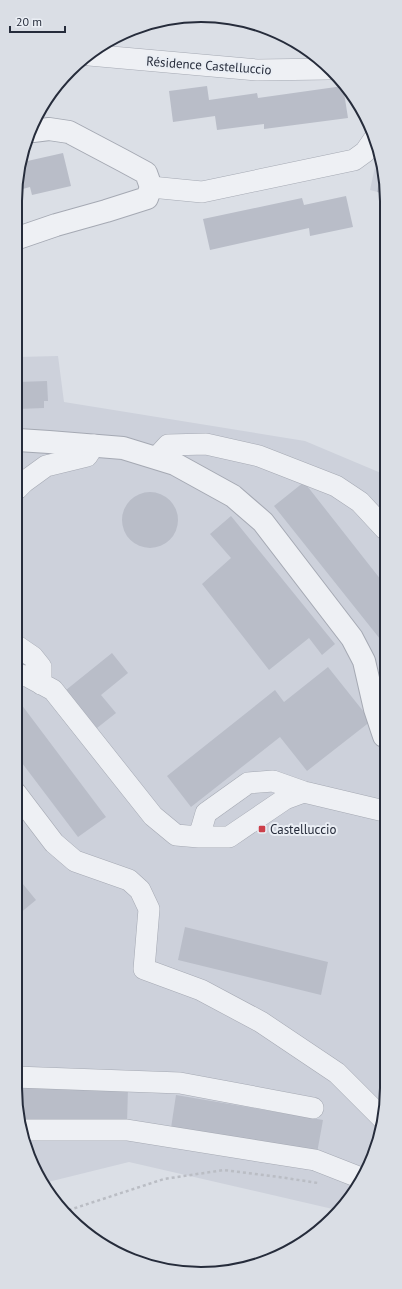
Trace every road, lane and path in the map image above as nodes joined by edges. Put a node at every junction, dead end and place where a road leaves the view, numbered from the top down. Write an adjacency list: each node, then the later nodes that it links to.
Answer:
1 (97, 56): 2 (street, Résidence Castelluccio)
2 (322, 69)
3 (36, 131): 5 (street)
4 (371, 143): 5 (street)
5 (151, 188): 6 (street)
6 (22, 237)
7 (22, 440): 8 (street)
8 (94, 445): 9 (street); 10 (street)
9 (156, 458): 11 (street); 15 (street)
10 (22, 484)
11 (380, 524)
12 (22, 649): 14 (street)
13 (22, 676): 14 (street)
14 (41, 684): 19 (street)
15 (380, 724)
16 (304, 792): 18 (street); 19 (street); 19 (street)
17 (22, 801): 22 (street)
18 (380, 810)
19 (199, 837)
20 (22, 1077): 21 (street)
21 (313, 1108)
22 (378, 1114)
23 (27, 1130): 24 (street)
24 (357, 1176)
25 (322, 1183): 26 (path)
26 (69, 1210)

